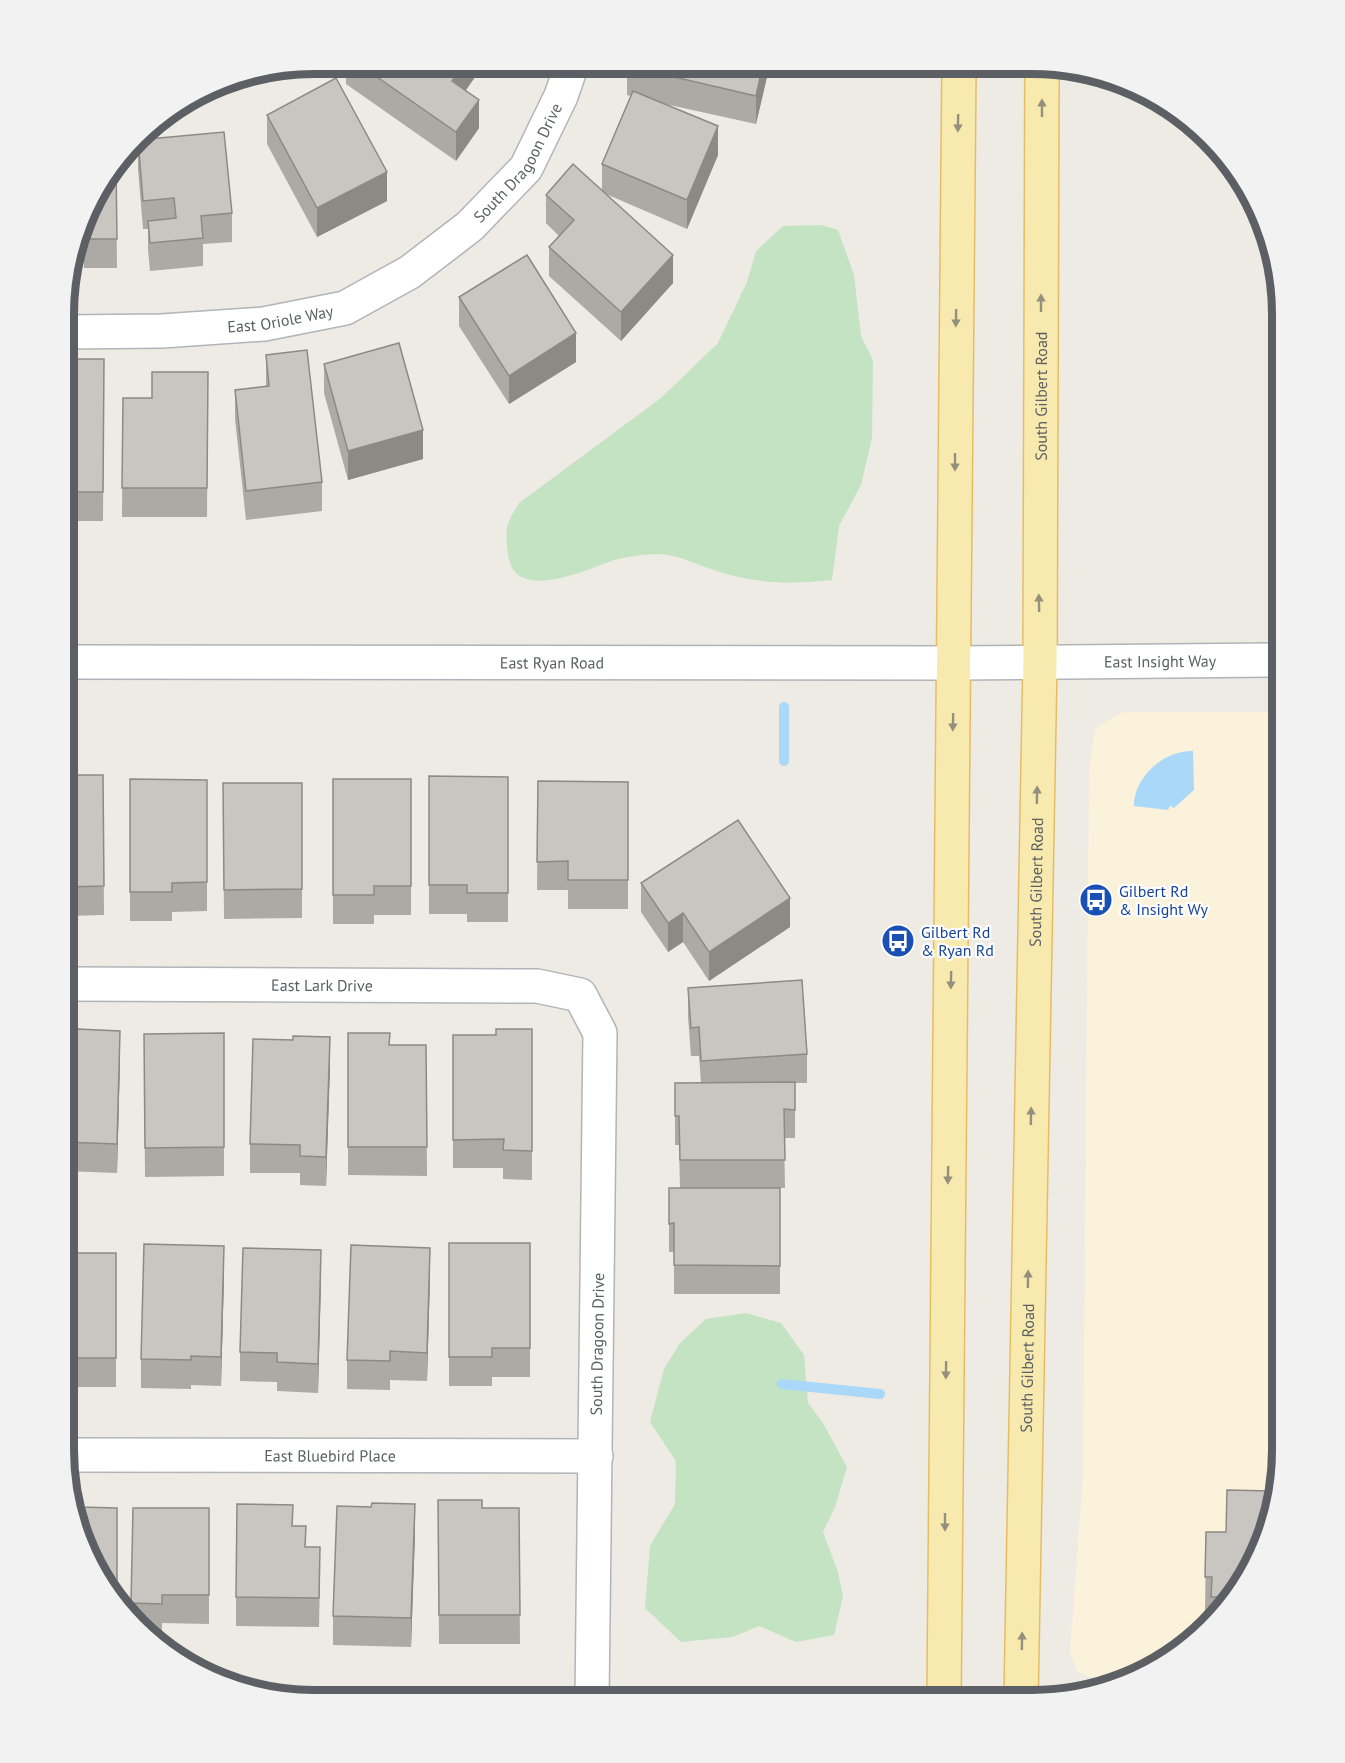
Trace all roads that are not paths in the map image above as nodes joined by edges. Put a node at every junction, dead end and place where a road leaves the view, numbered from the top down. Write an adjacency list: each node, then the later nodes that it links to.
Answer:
1 (569, 74): 4 (street, South Dragoon Drive)
2 (958, 74): 9 (main road, one-way to 9)
3 (1042, 74): 8 (main road, South Gilbert Road, one-way to 3)
4 (470, 226): 5 (street, East Oriole Way)
5 (74, 333)
6 (1272, 660): 8 (street, East Insight Way)
7 (74, 662): 9 (street, East Ryan Road)
8 (1040, 662): 9 (street, East Ryan Road); 16 (main road, South Gilbert Road, one-way to 8)
9 (954, 663): 15 (main road, one-way to 15)
10 (74, 984): 11 (street, East Lark Drive)
11 (580, 995): 13 (street, South Dragoon Drive)
12 (74, 1455): 13 (street, East Bluebird Place)
13 (596, 1456): 14 (street, South Dragoon Drive)
14 (592, 1690)
15 (944, 1690)
16 (1021, 1690)

